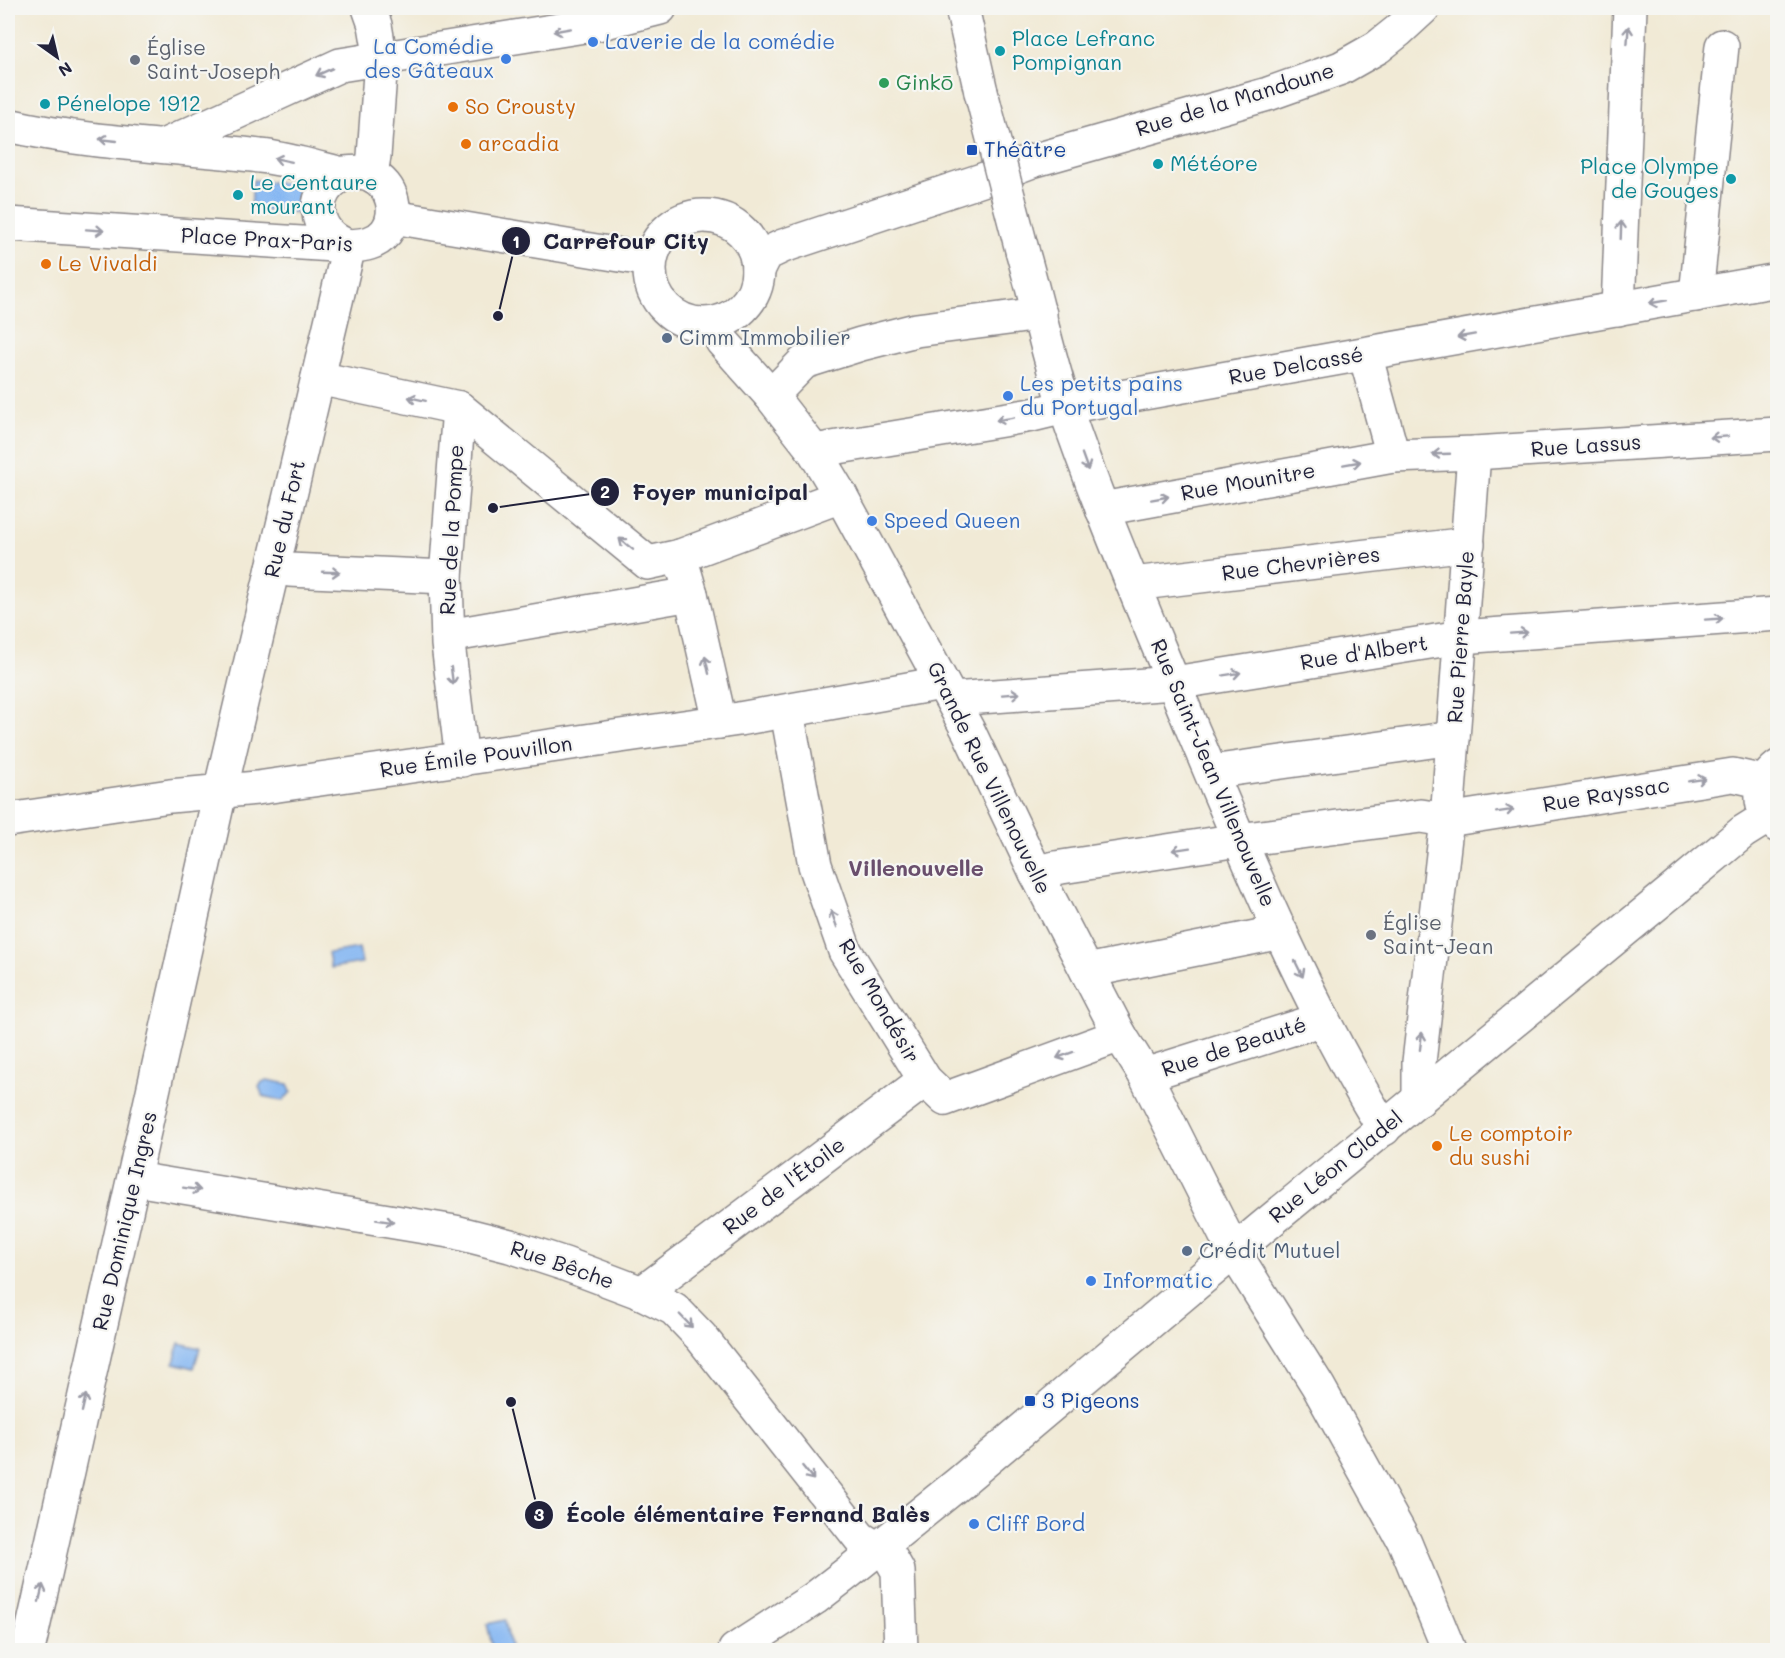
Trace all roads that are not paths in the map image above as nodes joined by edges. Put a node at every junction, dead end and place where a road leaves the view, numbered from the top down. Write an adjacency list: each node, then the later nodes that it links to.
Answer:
1 (660, 8): 6 (street)
2 (962, 8): 22 (street, Rue Saint-Jean Villenouvelle, bridge)
3 (1423, 8): 11 (street, Rue de la Mandoune)
4 (1630, 8): 21 (street, one-way to 4)
5 (372, 16): 8 (street)
6 (594, 16): 8 (street, one-way to 8)
7 (1722, 46): 20 (street)
8 (381, 60): 10 (street, one-way to 10); 12 (street)
9 (8, 125): 10 (street, one-way to 9)
10 (162, 146): 12 (street, one-way to 10)
11 (1032, 161): 15 (street, Rue de la Mandoune); 18 (street, Rue de la Mandoune)
12 (357, 174): 13 (street); 16 (street)
13 (393, 218): 16 (street, Place Prax-Paris); 17 (street)
14 (8, 224): 16 (street, Place Prax-Paris, one-way to 16)
15 (737, 226): 17 (street); 18 (street)
16 (349, 246): 25 (street, Rue du Fort)
17 (650, 260): 23 (street)
18 (758, 270): 23 (street)
19 (1778, 280): 20 (street, Rue Delcassé)
20 (1696, 295): 21 (street, Rue Delcassé, one-way to 21)
21 (1618, 309): 24 (street, Rue Delcassé, one-way to 24)
22 (1040, 314): 26 (street); 27 (street, Rue Saint-Jean Villenouvelle)
23 (715, 323): 26 (street, Grande Rue Villenouvelle)
24 (1365, 354): 27 (street, Rue Delcassé); 32 (street)
25 (318, 378): 28 (street, one-way to 25); 37 (street, Rue du Fort)
26 (771, 396): 30 (street, Grande Rue Villenouvelle)
27 (1065, 407): 30 (street, Rue Delcassé, one-way to 30); 34 (street, Rue Saint-Jean Villenouvelle, one-way to 34)
28 (459, 408): 36 (street, one-way to 28); 38 (street, Rue de la Pompe)
29 (1778, 434): 31 (street, Rue Lassus, one-way to 31)
30 (814, 451): 33 (street, Grande Rue Villenouvelle)
31 (1474, 453): 32 (street, Rue Lassus, one-way to 32); 35 (street, Rue Pierre Bayle)
32 (1393, 456): 34 (street, Rue Mounitre, one-way to 32)
33 (841, 496): 36 (street); 45 (street, Grande Rue Villenouvelle)
34 (1102, 509): 39 (street, Rue Saint-Jean Villenouvelle)
35 (1468, 544): 39 (street, Rue Chevrières); 43 (street, Rue Pierre Bayle)
36 (680, 556): 40 (street)
37 (273, 568): 38 (street, one-way to 38); 52 (street, Rue du Fort)
38 (446, 577): 42 (street, Rue de la Pompe)
39 (1133, 584): 44 (street, Rue Saint-Jean Villenouvelle)
40 (691, 594): 42 (street); 47 (street, one-way to 40)
41 (1778, 614): 43 (street, Rue d'Albert, one-way to 41)
42 (448, 636): 49 (street, Rue de la Pompe, one-way to 49)
43 (1461, 637): 44 (street, Rue d'Albert, one-way to 43); 48 (street, Rue Pierre Bayle)
44 (1174, 683): 45 (street, Rue d'Albert, one-way to 44); 50 (street, Rue Saint-Jean Villenouvelle)
45 (947, 691): 46 (street, Rue Émile Pouvillon); 57 (street, Grande Rue Villenouvelle)
46 (787, 712): 47 (street, Rue Émile Pouvillon); 63 (street, Rue Mondésir, one-way to 46)
47 (720, 722): 49 (street, Rue Émile Pouvillon)
48 (1453, 738): 50 (street); 54 (street, Rue Pierre Bayle)
49 (462, 760): 52 (street, Rue Émile Pouvillon)
50 (1211, 772): 56 (street, Rue Saint-Jean Villenouvelle)
51 (1771, 774): 54 (street, Rue Rayssac, one-way to 51); 55 (street)
52 (220, 792): 53 (street, Rue Émile Pouvillon); 66 (street, Rue Dominique Ingres)
53 (8, 820)
54 (1447, 820): 56 (street, Rue Rayssac); 64 (street, Rue Pierre Bayle, one-way to 54)
55 (1772, 822): 64 (street, Rue Léon Cladel)
56 (1239, 840): 57 (street, Rue Rayssac, one-way to 57); 58 (street, Rue Saint-Jean Villenouvelle)
57 (1036, 873): 59 (street, Grande Rue Villenouvelle)
58 (1281, 932): 59 (street); 60 (street, Rue Saint-Jean Villenouvelle, one-way to 60)
59 (1087, 971): 61 (street, Grande Rue Villenouvelle)
60 (1323, 1019): 62 (street, Rue de Beauté); 65 (street, Rue Saint-Jean Villenouvelle)
61 (1120, 1035): 62 (street, Grande Rue Villenouvelle); 63 (street, Rue Mondésir, one-way to 63)
62 (1145, 1075): 67 (street, Grande Rue Villenouvelle)
63 (925, 1080): 68 (street, Rue de l'Étoile)
64 (1419, 1100): 65 (street, Rue Léon Cladel)
65 (1384, 1129): 67 (street, Rue Léon Cladel)
66 (135, 1179): 68 (street, Rue Bêche, one-way to 68); 70 (street, Rue Dominique Ingres, one-way to 66)
67 (1234, 1252): 69 (street, Rue Léon Cladel); 73 (street, Grande Rue Villenouvelle)
68 (642, 1293): 69 (street, Rue Bêche, one-way to 69)
69 (877, 1549): 71 (street, Rue Léon Cladel); 72 (street, Rue Bêche)
70 (28, 1650)
71 (735, 1650)
72 (901, 1650)
73 (1449, 1650)

